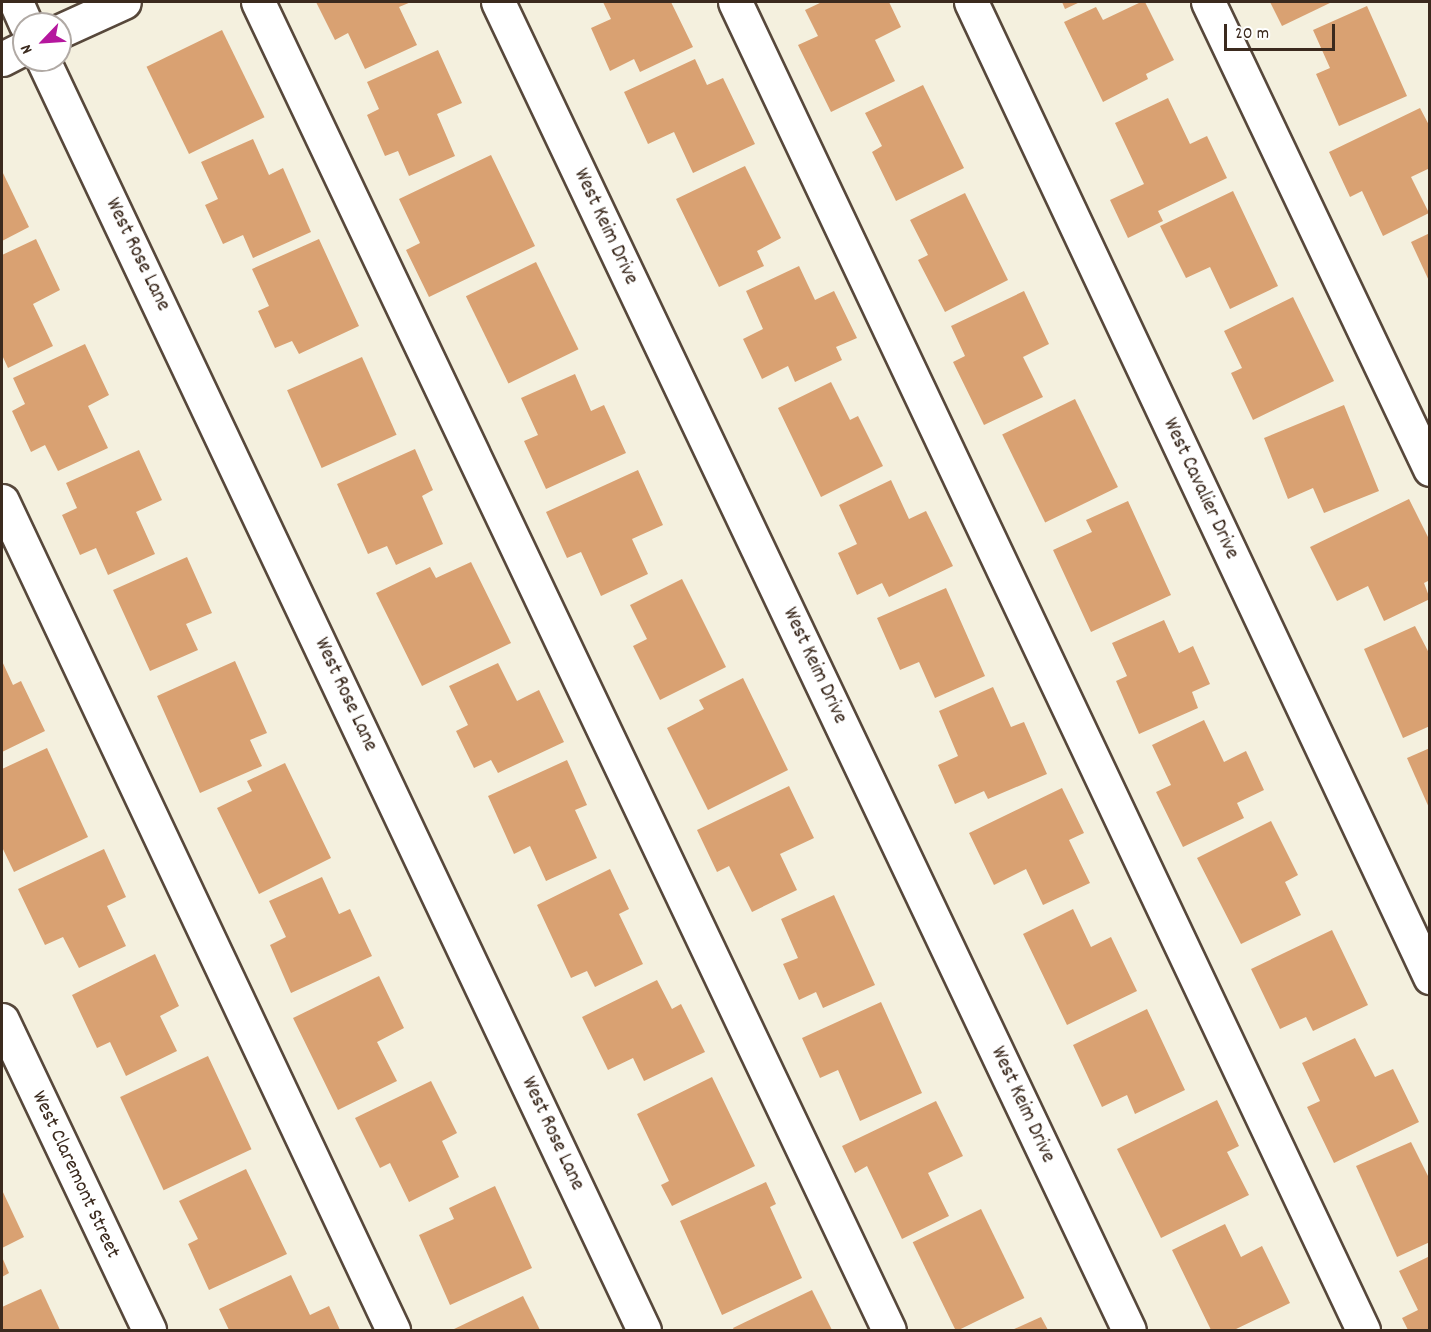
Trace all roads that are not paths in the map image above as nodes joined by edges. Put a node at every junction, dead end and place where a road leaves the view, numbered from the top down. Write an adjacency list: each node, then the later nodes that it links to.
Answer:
1 (124, 2): 7 (street)
2 (258, 2): 16 (street)
3 (498, 2): 17 (street, West Keim Drive)
4 (735, 2): 18 (street)
5 (972, 2): 11 (street, West Cavalier Drive)
6 (1208, 2): 9 (street)
7 (72, 26)
8 (49, 72): 15 (street, West Rose Lane)
9 (1430, 469)
10 (2, 501): 14 (street)
11 (1430, 976)
12 (2, 1020): 13 (street, West Claremont Street)
13 (149, 1330)
14 (393, 1330)
15 (644, 1330)
16 (889, 1330)
17 (1129, 1330)
18 (1363, 1330)

